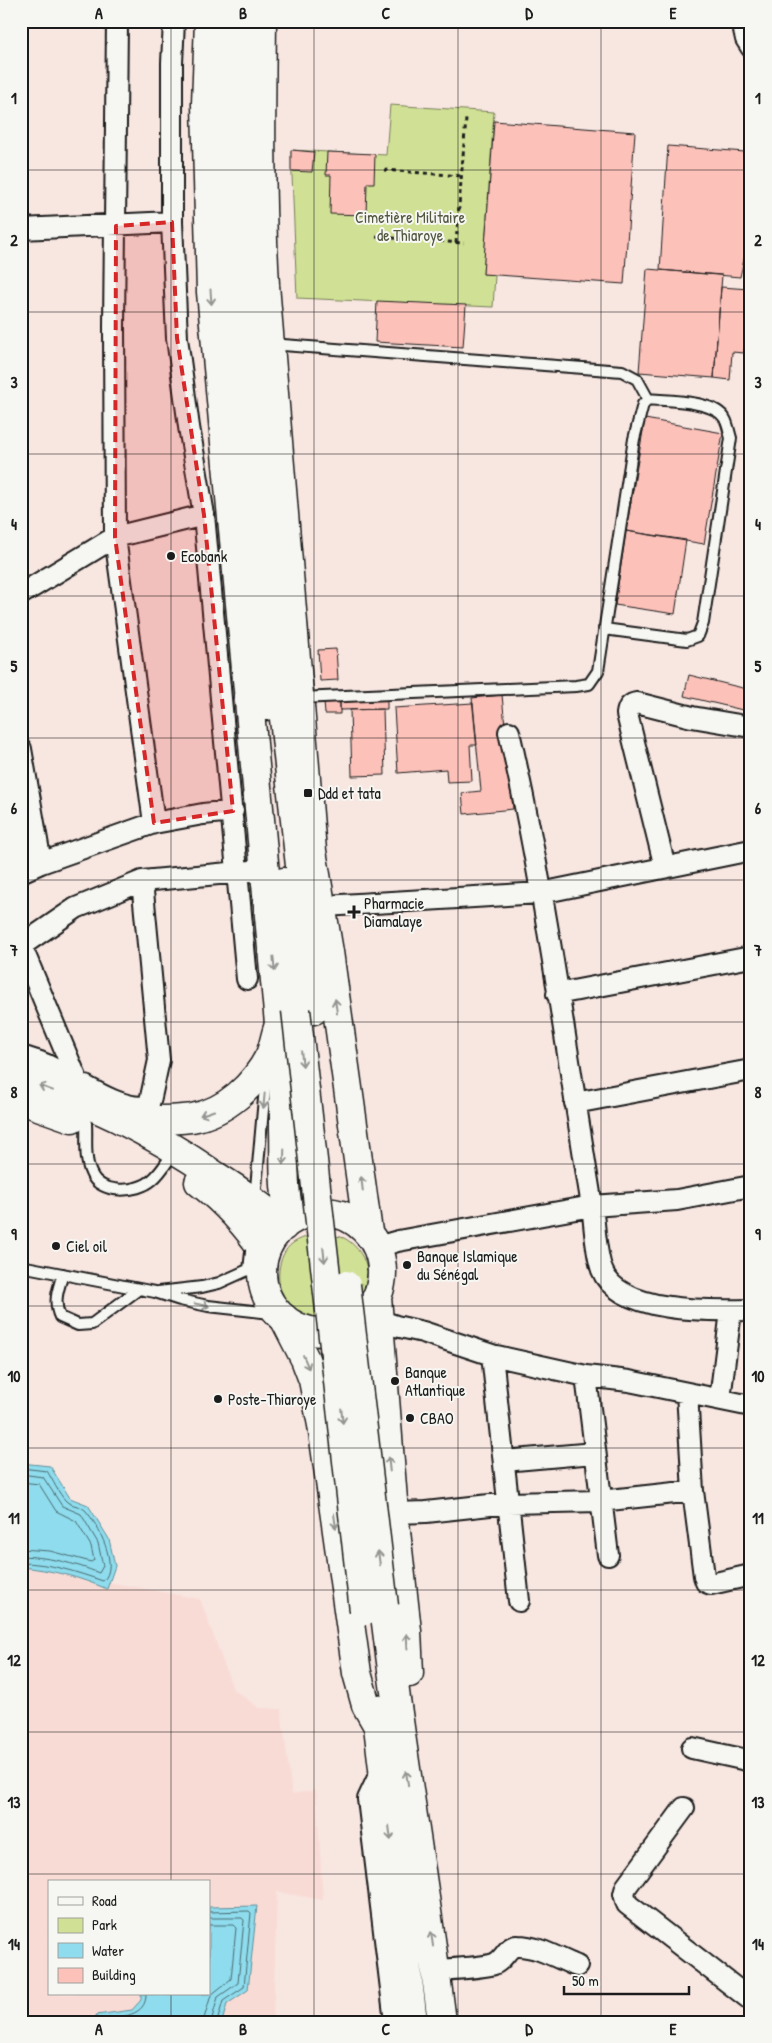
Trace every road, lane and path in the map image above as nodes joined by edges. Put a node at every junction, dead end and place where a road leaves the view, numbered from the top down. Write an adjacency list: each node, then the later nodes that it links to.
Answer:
1 (117, 21): 13 (street)
2 (174, 21): 12 (street)
3 (210, 21): 35 (main road, one-way to 35)
4 (225, 21): 38 (main road)
5 (247, 21): 24 (main road)
6 (262, 21): 18 (main road)
7 (742, 21): 8 (street)
8 (751, 47)
9 (466, 119): 11 (path)
10 (384, 170): 11 (path)
11 (462, 176): 16 (path)
12 (172, 222): 13 (street); 20 (street)
13 (116, 226): 14 (street); 21 (street)
14 (21, 229)
15 (376, 237): 16 (path)
16 (456, 243): 17 (path)
17 (464, 243)
18 (270, 344): 19 (lane); 24 (main road)
19 (648, 399): 23 (lane); 23 (lane)
20 (204, 515): 21 (street); 28 (street)
21 (115, 537): 22 (street); 29 (street)
22 (21, 594)
23 (604, 629): 24 (lane)
24 (290, 699): 38 (main road)
25 (751, 727): 32 (street)
26 (508, 732): 37 (street)
27 (21, 749): 31 (street)
28 (233, 811): 29 (street); 33 (street)
29 (154, 823): 31 (street)
30 (751, 850): 32 (street)
31 (41, 863): 34 (street)
32 (665, 867): 37 (street)
33 (238, 871): 35 (street); 36 (street); 40 (street)
34 (21, 872)
35 (265, 872): 38 (main road)
36 (142, 881): 47 (street); 47 (street)
37 (541, 893): 38 (street); 41 (street)
38 (296, 909): 42 (main road); 57 (main road, one-way to 38)
39 (751, 956): 41 (street)
40 (248, 979)
41 (557, 994): 49 (street)
42 (296, 1015): 43 (main road); 56 (main road, one-way to 56); 80 (main road, bridge)
43 (270, 1053): 50 (main road, one-way to 50); 54 (lane, one-way to 54)
44 (21, 1056): 47 (street)
45 (751, 1070): 49 (street)
46 (21, 1080): 50 (main road, one-way to 46)
47 (78, 1082)
48 (21, 1100): 51 (main road)
49 (575, 1104): 55 (street)
50 (122, 1120): 54 (main road)
51 (86, 1123): 52 (main road); 52 (lane)
52 (167, 1162): 58 (main road)
53 (751, 1186): 55 (street)
54 (254, 1201): 56 (main road); 58 (lane)
55 (592, 1206): 57 (street); 64 (street)
56 (287, 1223): 57 (main road); 58 (main road)
57 (372, 1240): 63 (main road)
58 (258, 1255): 62 (lane); 65 (main road)
59 (21, 1266): 60 (lane)
60 (63, 1274): 61 (lane); 61 (lane)
61 (139, 1289): 62 (lane)
62 (155, 1292): 65 (lane, one-way to 65)
63 (374, 1309): 65 (main road); 66 (street); 76 (main road, one-way to 63)
64 (741, 1310): 69 (street)
65 (282, 1316): 80 (main road, one-way to 80)
66 (492, 1355): 67 (street); 72 (street)
67 (586, 1376): 68 (street); 71 (street)
68 (687, 1393): 69 (street); 73 (street)
69 (720, 1399): 70 (street)
70 (751, 1406)
71 (594, 1453): 72 (street); 74 (street)
72 (504, 1461): 75 (street)
73 (693, 1491): 74 (street); 78 (street)
74 (600, 1501): 75 (street); 77 (street)
75 (508, 1503): 76 (street); 79 (street)
76 (394, 1512): 80 (main road, one-way to 76)
77 (608, 1555)
78 (751, 1575)
79 (519, 1601)
80 (388, 1724): 83 (main road); 86 (main road, one-way to 80)
81 (692, 1748): 82 (street)
82 (751, 1761)
83 (383, 1767): 88 (street); 89 (main road, one-way to 89)
84 (684, 1808): 87 (street)
85 (577, 1966): 86 (street)
86 (436, 1970): 90 (main road)
87 (751, 2000)
88 (395, 2022)
89 (412, 2022)
90 (442, 2022)

